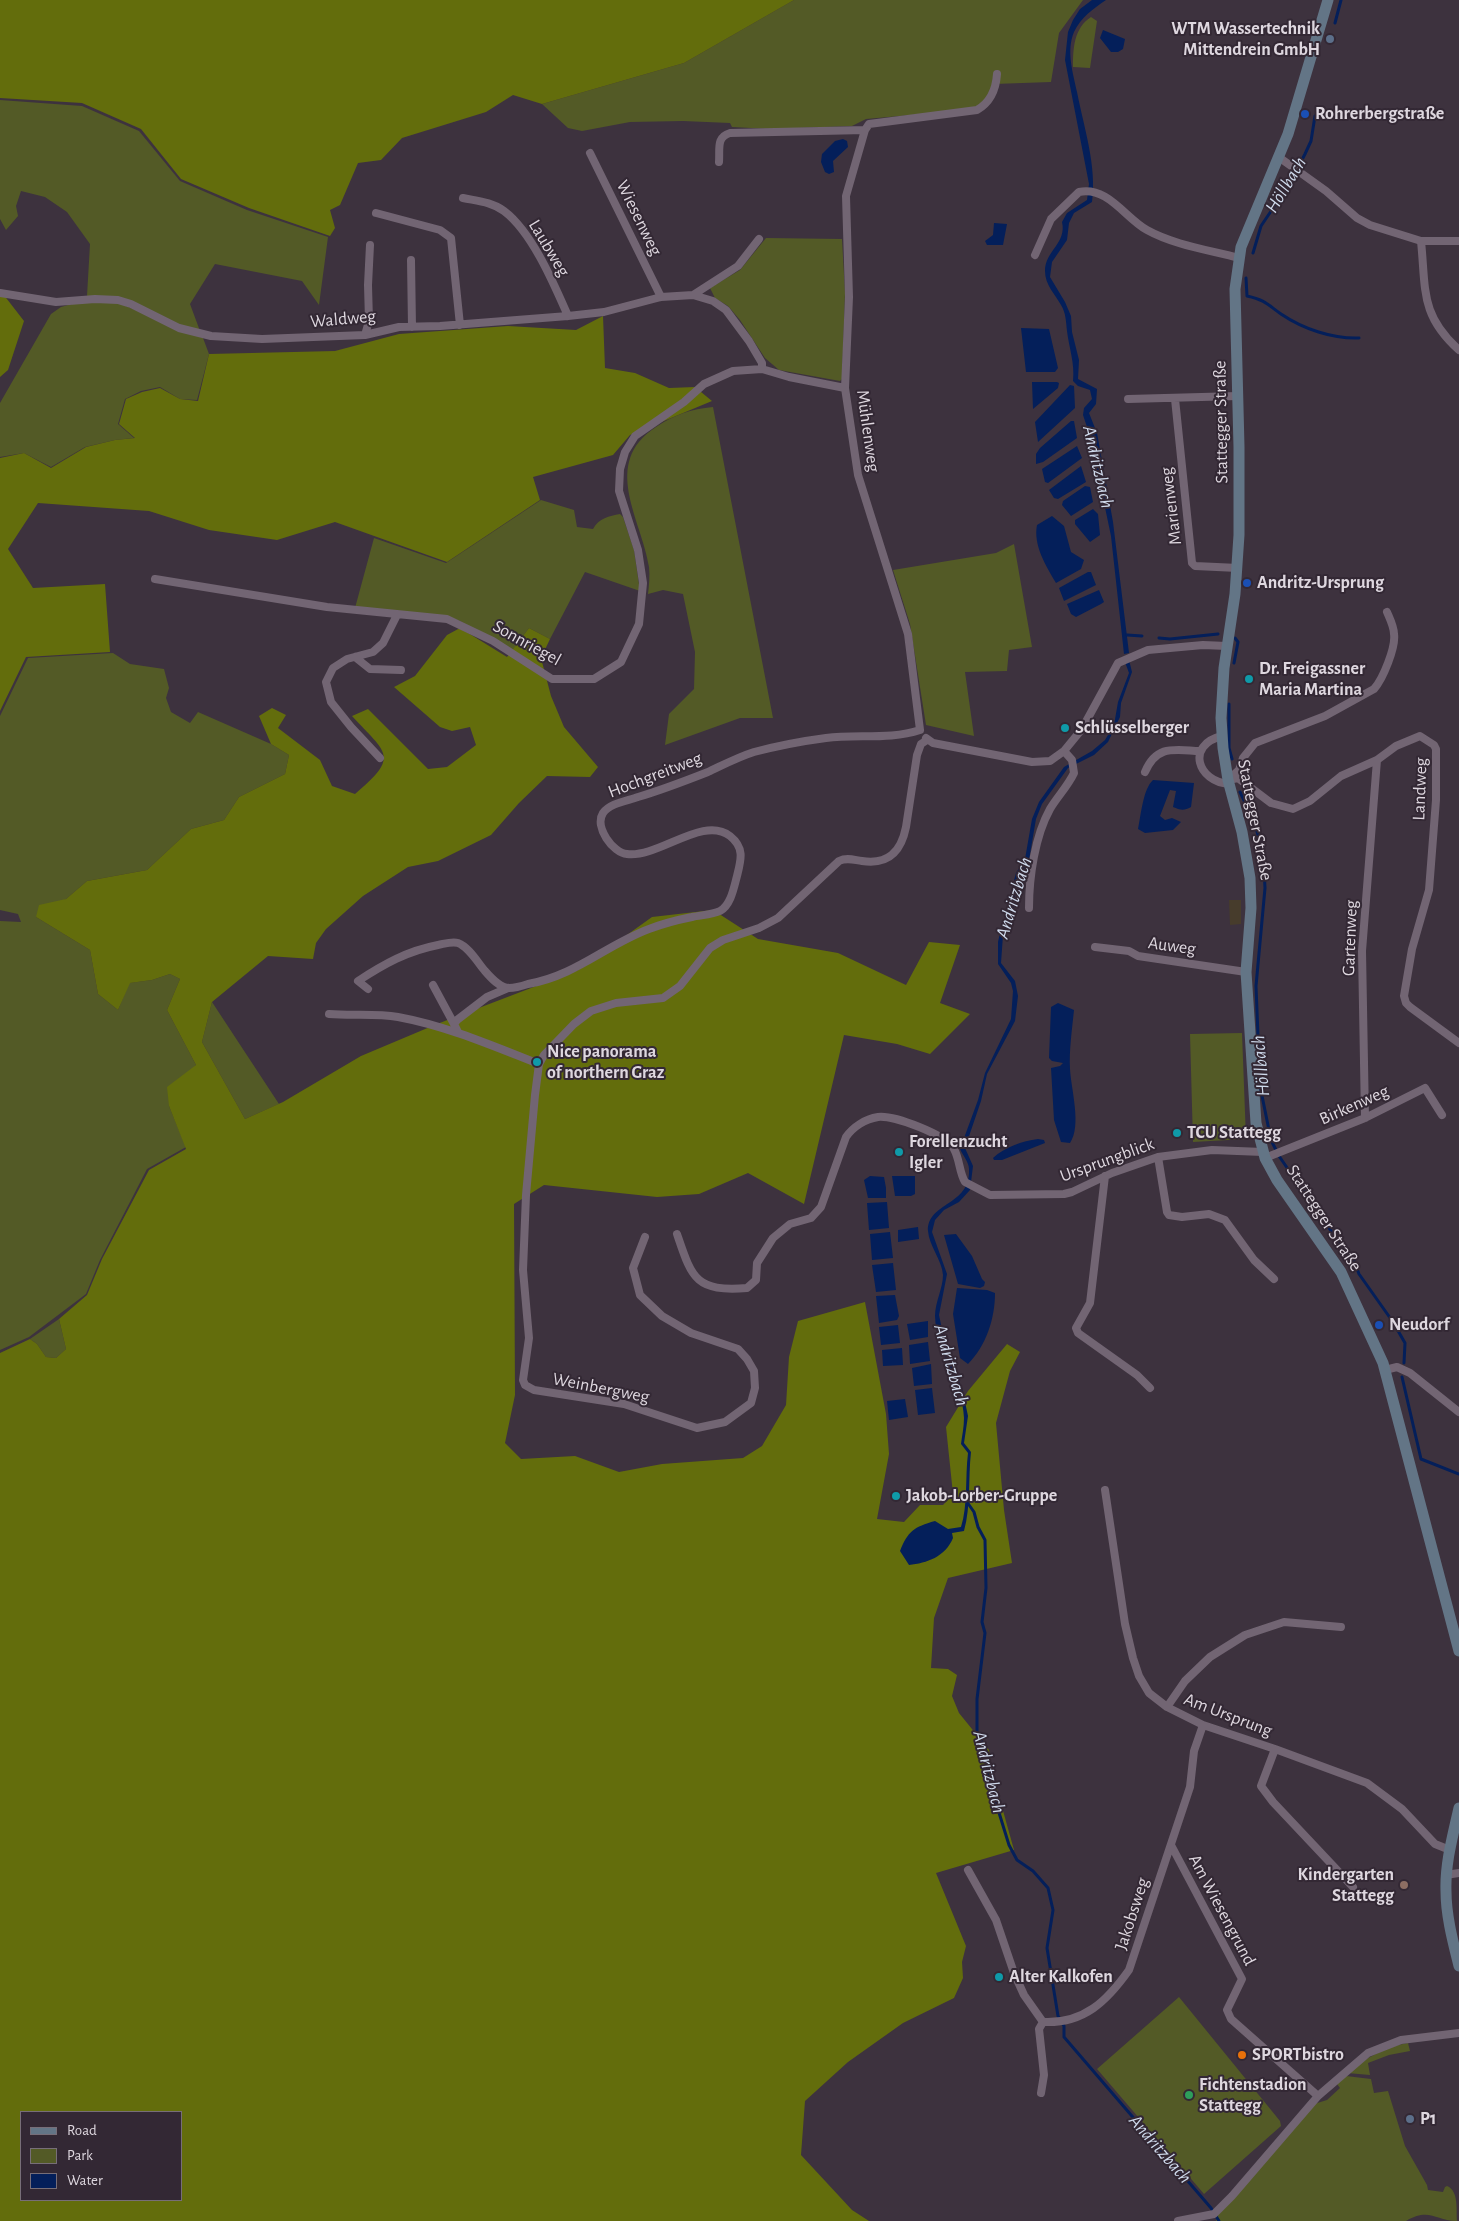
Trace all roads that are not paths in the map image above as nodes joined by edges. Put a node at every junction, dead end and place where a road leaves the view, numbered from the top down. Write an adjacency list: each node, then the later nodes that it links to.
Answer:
1 (1328, 0): 5 (main road, Stattegger Straße)
2 (997, 74): 3 (street)
3 (865, 130): 6 (street); 25 (street, Mühlenweg)
4 (590, 153): 18 (street, Wiesenweg)
5 (1280, 158): 10 (street); 14 (main road, Stattegger Straße)
6 (720, 162)
7 (463, 198): 19 (street, Laubweg)
8 (376, 213): 20 (street)
9 (759, 239): 17 (street, Waldweg)
10 (1421, 241): 11 (street); 23 (street)
11 (1459, 242)
12 (370, 244): 22 (street)
13 (1035, 255): 14 (street)
14 (1239, 258): 26 (main road, Stattegger Straße)
15 (411, 260): 21 (street)
16 (0, 293): 22 (street, Waldweg)
17 (694, 295): 18 (street, Waldweg); 24 (street, Waldweg)
18 (661, 297): 19 (street, Waldweg)
19 (568, 316): 20 (street, Waldweg)
20 (460, 325): 21 (street, Waldweg)
21 (412, 327): 22 (street, Waldweg)
22 (365, 335)
23 (1459, 350)
24 (762, 369): 25 (street); 32 (street, Sonnriegel)
25 (846, 388): 36 (street, Mühlenweg)
26 (1238, 396): 28 (street); 29 (main road, Stattegger Straße)
27 (1128, 399): 28 (street)
28 (1175, 399): 29 (street, Marienweg)
29 (1238, 568): 33 (main road, Stattegger Straße)
30 (155, 579): 32 (street, Sonnriegel)
31 (1387, 612): 44 (street)
32 (398, 616): 34 (street)
33 (1227, 646): 37 (main road, Stattegger Straße); 39 (street)
34 (355, 657): 35 (street); 41 (street)
35 (401, 670)
36 (920, 730): 38 (street); 49 (street, Hochgreitweg)
37 (1222, 736): 40 (street); 44 (main road, Stattegger Straße)
38 (927, 740): 39 (street); 55 (street, Weinbergweg)
39 (1064, 751): 45 (street)
40 (1200, 751): 43 (street); 44 (street, Landweg)
41 (380, 758)
42 (1377, 760): 44 (street, Landweg); 54 (street, Landweg); 57 (street, Gartenweg)
43 (1145, 772)
44 (1229, 782): 47 (main road, Stattegger Straße)
45 (1029, 908)
46 (1094, 947): 47 (street, Auweg)
47 (1246, 972): 58 (main road, Stattegger Straße)
48 (433, 985): 52 (street)
49 (508, 988): 50 (street); 52 (street, Hochgreitweg)
50 (368, 989)
51 (329, 1014): 53 (street)
52 (454, 1024): 53 (street)
53 (458, 1032): 55 (street)
54 (1459, 1043)
55 (539, 1064): 62 (street, Weinbergweg)
56 (1442, 1115): 57 (street, Birkenweg)
57 (1365, 1118): 58 (street, Birkenweg)
58 (1264, 1155): 59 (street, Ursprungblick); 64 (main road, Stattegger Straße)
59 (1158, 1157): 60 (street, Ursprungblick); 63 (street)
60 (1105, 1176): 61 (street, Ursprungblick); 65 (street)
61 (677, 1234)
62 (645, 1237)
63 (1274, 1279)
64 (1385, 1370): 66 (street); 69 (main road, Stattegger Straße)
65 (1150, 1388)
66 (1459, 1412)
67 (1105, 1490): 70 (street, Am Ursprung)
68 (1341, 1627): 70 (street)
69 (1459, 1651)
70 (1167, 1707): 71 (street, Am Ursprung)
71 (1203, 1725): 72 (street, Am Ursprung); 74 (street, Jakobsweg)
72 (1275, 1748): 75 (street, Am Ursprung); 79 (street)
73 (1459, 1808): 75 (main road)
74 (1171, 1845): 81 (street, Jakobsweg); 84 (street, Am Wiesengrund)
75 (1450, 1850): 78 (main road)
76 (968, 1870): 81 (street)
77 (1459, 1873): 78 (street)
78 (1446, 1875): 80 (main road)
79 (1353, 1887)
80 (1459, 1966)
81 (1043, 2022): 83 (street)
82 (1459, 2033): 84 (street)
83 (1041, 2093)
84 (1318, 2096): 85 (street)
85 (1178, 2221)

